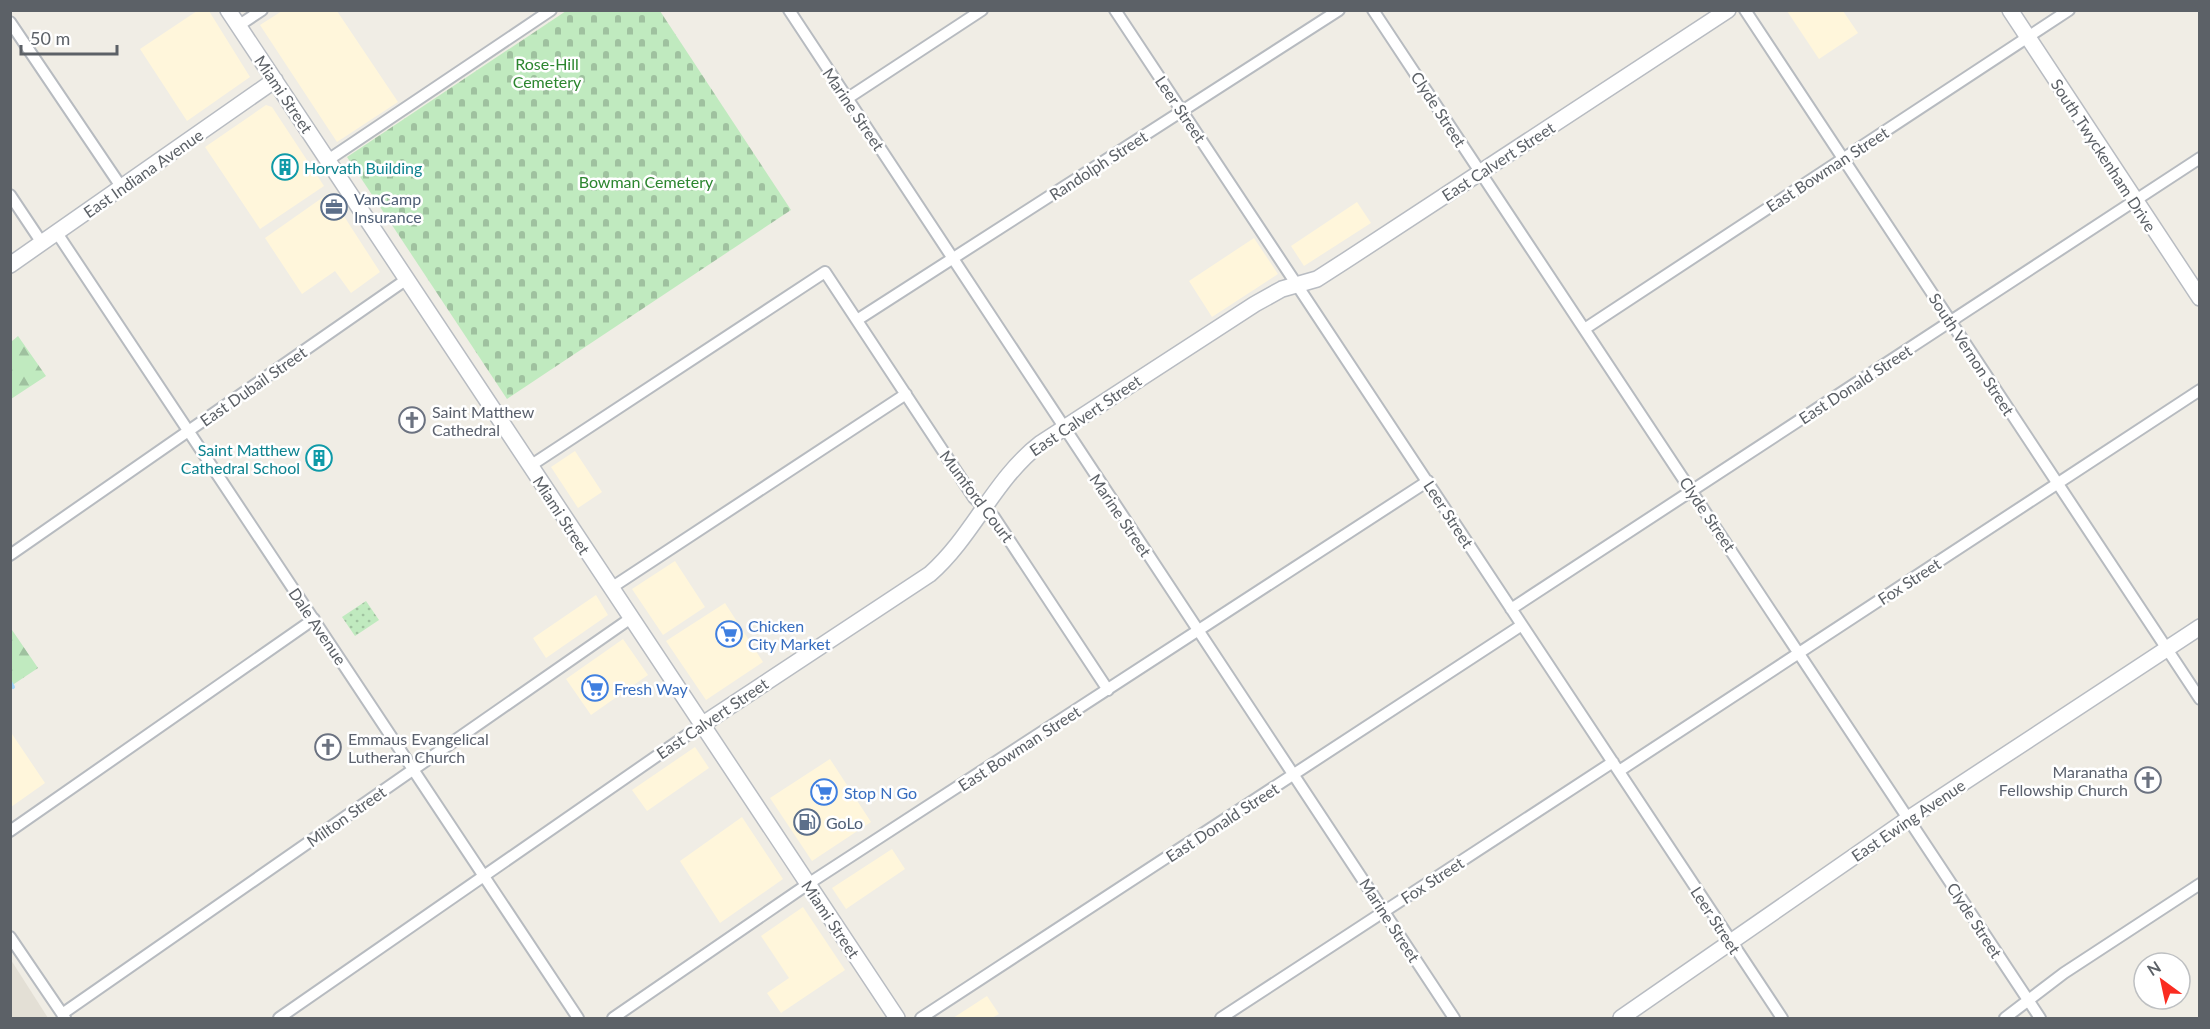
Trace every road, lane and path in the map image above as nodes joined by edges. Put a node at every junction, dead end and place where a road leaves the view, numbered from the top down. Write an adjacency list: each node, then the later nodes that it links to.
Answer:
1 (228, 10): 14 (street, Miami Street)
2 (262, 10): 14 (street)
3 (551, 10): 21 (street)
4 (789, 10): 17 (street, Marine Street)
5 (982, 10): 17 (street)
6 (1115, 10): 18 (street, Leer Street)
7 (1339, 10): 18 (street, Randolph Street)
8 (1373, 10): 22 (street, Clyde Street)
9 (1745, 10): 20 (street, South Vernon Street)
10 (2010, 10): 15 (street, South Twyckenham Drive)
11 (2069, 10): 15 (street, East Bowman Street)
12 (1724, 12): 22 (street, East Calvert Street)
13 (10, 22): 23 (street)
14 (238, 26): 16 (street, Miami Street)
15 (2028, 38): 20 (street, East Bowman Street); 25 (street, South Twyckenham Drive)
16 (275, 80): 21 (street, Miami Street); 23 (street, East Indiana Avenue)
17 (848, 98): 28 (street, Marine Street)
18 (1183, 111): 28 (street, Randolph Street); 31 (street, Leer Street)
19 (2199, 158): 25 (street, East Donald Street)
20 (1843, 159): 34 (street, South Vernon Street); 35 (street, East Bowman Street)
21 (328, 160): 30 (street, Miami Street)
22 (1481, 172): 31 (street, East Calvert Street); 35 (street, Clyde Street)
23 (122, 188): 26 (street, East Indiana Avenue)
24 (10, 195): 27 (street)
25 (2135, 201): 32 (street, South Twyckenham Drive); 34 (street, East Donald Street)
26 (57, 233): 27 (street, East Indiana Avenue); 39 (street, Dale Avenue)
27 (42, 243): 29 (street, East Indiana Avenue)
28 (952, 258): 33 (street, Randolph Street); 38 (street, Marine Street)
29 (10, 265)
30 (407, 279): 39 (street, East Dubail Street); 40 (street, Miami Street)
31 (1299, 286): 38 (street, East Calvert Street); 41 (street, Leer Street)
32 (2199, 298)
33 (857, 320): 37 (street, Mumford Court); 40 (street, Mumford Court)
34 (1951, 321): 42 (street, South Vernon Street); 43 (street, East Donald Street)
35 (1586, 328): 43 (street, Clyde Street)
36 (2199, 390): 42 (street, Fox Street)
37 (906, 394): 44 (street, Mumford Court); 46 (street)
38 (1064, 428): 44 (street, East Calvert Street); 52 (street, Marine Street)
39 (188, 431): 45 (street, East Dubail Street); 49 (street, Dale Avenue)
40 (530, 465): 46 (street, Miami Street)
41 (1428, 481): 47 (street, Leer Street); 52 (street, East Bowman Street)
42 (2057, 484): 53 (street, South Vernon Street); 54 (street, Fox Street)
43 (1692, 490): 47 (street, East Donald Street); 54 (street, Clyde Street)
44 (984, 509): 55 (street, Mumford Court); 57 (street, East Calvert Street)
45 (10, 555)
46 (611, 588): 48 (street, Miami Street)
47 (1511, 609): 50 (street, Leer Street)
48 (631, 618): 57 (street, Miami Street); 59 (street, Milton Street)
49 (314, 619): 59 (street, Dale Avenue); 62 (street)
50 (1522, 625): 58 (street, Leer Street); 60 (street, East Donald Street)
51 (2199, 627): 53 (street, East Ewing Avenue)
52 (1198, 630): 55 (street, East Bowman Street); 60 (street, Marine Street)
53 (2167, 649): 56 (street, South Vernon Street); 61 (street, East Ewing Avenue)
54 (1799, 653): 58 (street, Fox Street); 61 (street, Clyde Street)
55 (1108, 690): 64 (street, East Bowman Street)
56 (2199, 699)
57 (702, 724): 63 (street, East Calvert Street); 64 (street, Miami Street)
58 (1616, 766): 66 (street, Fox Street); 68 (street, Leer Street)
59 (412, 769): 63 (street, Dale Avenue); 70 (street, Milton Street)
60 (1295, 775): 66 (street, Marine Street); 75 (street, East Donald Street)
61 (1908, 819): 68 (street, East Ewing Avenue); 69 (street, Clyde Street)
62 (10, 831)
63 (483, 875): 71 (street, East Calvert Street); 72 (street, Dale Avenue)
64 (808, 884): 73 (street, East Bowman Street); 74 (street, Miami Street)
65 (2199, 884): 69 (street)
66 (1384, 912): 76 (street, Fox Street); 77 (street, Marine Street)
67 (10, 937): 70 (street)
68 (1731, 942): 78 (street, East Ewing Avenue); 79 (street, Leer Street)
69 (2028, 1000): 80 (street); 81 (street, Clyde Street)
70 (63, 1016)
71 (279, 1018)
72 (578, 1018)
73 (613, 1018)
74 (897, 1018)
75 (921, 1018)
76 (1221, 1018)
77 (1455, 1018)
78 (1621, 1018)
79 (1782, 1018)
80 (2005, 1018)
81 (2040, 1018)

